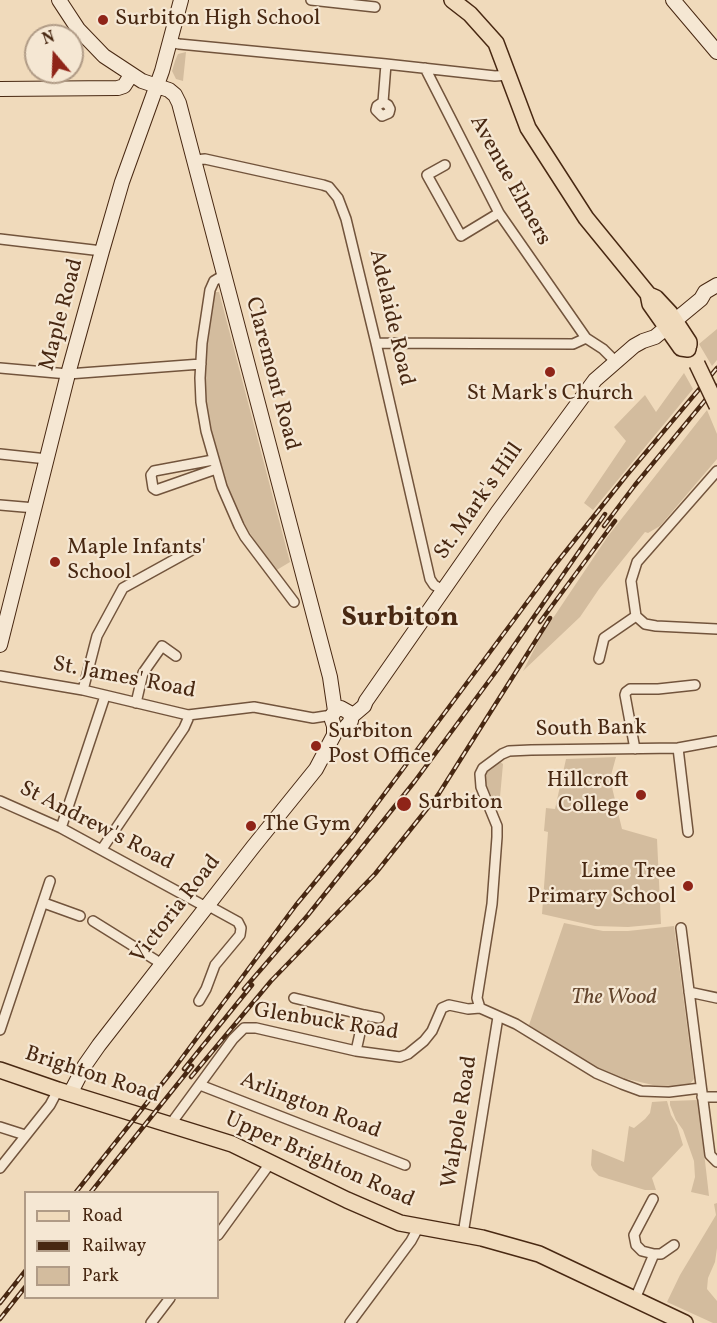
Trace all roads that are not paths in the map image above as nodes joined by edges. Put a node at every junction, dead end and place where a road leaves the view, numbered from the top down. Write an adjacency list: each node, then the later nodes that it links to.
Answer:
1 (59, 0): 11 (main road, Claremont Road)
2 (181, 0): 7 (main road, Maple Road)
3 (311, 0): 6 (street)
4 (452, 0): 12 (main road)
5 (672, 0): 8 (main road)
6 (375, 7)
7 (170, 42): 9 (street); 13 (main road, Maple Road)
8 (717, 52)
9 (386, 64): 10 (street); 15 (street)
10 (425, 68): 12 (street); 18 (street, Avenue Elmers)
11 (131, 75): 13 (main road, Claremont Road); 14 (main road)
12 (509, 75): 23 (main road)
13 (156, 85): 16 (main road, Claremont Road); 20 (main road, Maple Road)
14 (0, 89)
15 (383, 102)
16 (195, 160): 21 (main road, Claremont Road); 25 (street, Adelaide Road)
17 (445, 165): 18 (street)
18 (499, 213): 24 (street, Avenue Elmers)
19 (0, 239): 20 (street)
20 (102, 251): 29 (main road, Maple Road)
21 (224, 275): 27 (street); 54 (main road, Claremont Road)
22 (711, 289): 23 (main road, St. Mark's Hill)
23 (668, 320): 26 (main road, St. Mark's Hill); 30 (main road, bridge)
24 (586, 338): 25 (street); 26 (street, Avenue Elmers)
25 (376, 343): 38 (street, Adelaide Road)
26 (615, 361): 38 (main road, St. Mark's Hill)
27 (201, 364): 29 (street); 33 (street)
28 (0, 368): 29 (street)
29 (68, 374): 32 (main road, Maple Road)
30 (717, 406)
31 (0, 454): 32 (street)
32 (47, 459): 36 (main road, Maple Road)
33 (215, 464): 33 (street); 39 (street)
34 (717, 471): 41 (street)
35 (0, 505): 36 (street)
36 (35, 508): 40 (main road, Maple Road)
37 (190, 551): 50 (street)
38 (443, 590): 54 (main road, St. Mark's Hill)
39 (294, 602)
40 (4, 614): 43 (main road, Maple Road)
41 (636, 616): 42 (street); 45 (street)
42 (717, 629)
43 (0, 645)
44 (176, 656): 52 (street)
45 (598, 659)
46 (0, 676): 50 (street, St. James' Road)
47 (664, 677): 49 (street)
48 (695, 684): 49 (street)
49 (665, 687): 57 (street)
50 (83, 690): 51 (street, St. James' Road)
51 (105, 696): 52 (street, St. James' Road); 59 (street)
52 (136, 703): 53 (street, St. James' Road)
53 (188, 715): 54 (street, St. James' Road); 61 (street)
54 (340, 718): 64 (main road, Victoria Road)
55 (717, 741): 56 (street, South Bank)
56 (678, 748): 57 (street, South Bank); 60 (street)
57 (635, 749): 73 (street, South Bank)
58 (0, 801): 59 (street, St Andrew's Road)
59 (61, 828): 61 (street, St Andrew's Road)
60 (688, 832)
61 (102, 849): 64 (street, St Andrew's Road)
62 (50, 881): 63 (street)
63 (44, 903): 65 (street); 77 (street)
64 (207, 906): 68 (main road, Victoria Road); 72 (street, St Andrew's Road)
65 (80, 916)
66 (93, 921): 68 (street)
67 (681, 928): 69 (street)
68 (162, 964): 81 (main road, Victoria Road)
69 (689, 992): 71 (street); 82 (street)
70 (294, 998): 74 (street)
71 (717, 998)
72 (199, 1001)
73 (480, 1008): 75 (street); 78 (street, Glenbuck Road)
74 (364, 1015): 76 (street); 78 (street)
75 (498, 1017): 82 (street); 94 (street, Walpole Road)
76 (379, 1018)
77 (0, 1030)
78 (356, 1051): 80 (street, Glenbuck Road)
79 (0, 1070): 81 (main road, Brighton Road)
80 (200, 1085): 84 (street, Glenbuck Road); 89 (street, Arlington Road)
81 (64, 1092): 84 (main road, Brighton Road); 86 (street)
82 (701, 1092): 83 (street); 88 (street)
83 (717, 1097)
84 (171, 1125): 87 (main road, Upper Brighton Road)
85 (0, 1127): 86 (street)
86 (25, 1135): 90 (street)
87 (271, 1162): 92 (main road, Upper Brighton Road); 93 (street)
88 (717, 1162)
89 (405, 1165)
90 (0, 1168)
91 (652, 1199): 96 (street)
92 (418, 1228): 94 (main road, Upper Brighton Road); 100 (street)
93 (219, 1234)
94 (463, 1234): 98 (main road, Upper Brighton Road)
95 (674, 1245): 96 (street)
96 (654, 1254): 98 (street)
97 (169, 1299): 99 (street)
98 (635, 1299): 101 (main road, Upper Brighton Road)
99 (151, 1323)
100 (350, 1323)
101 (685, 1323)

